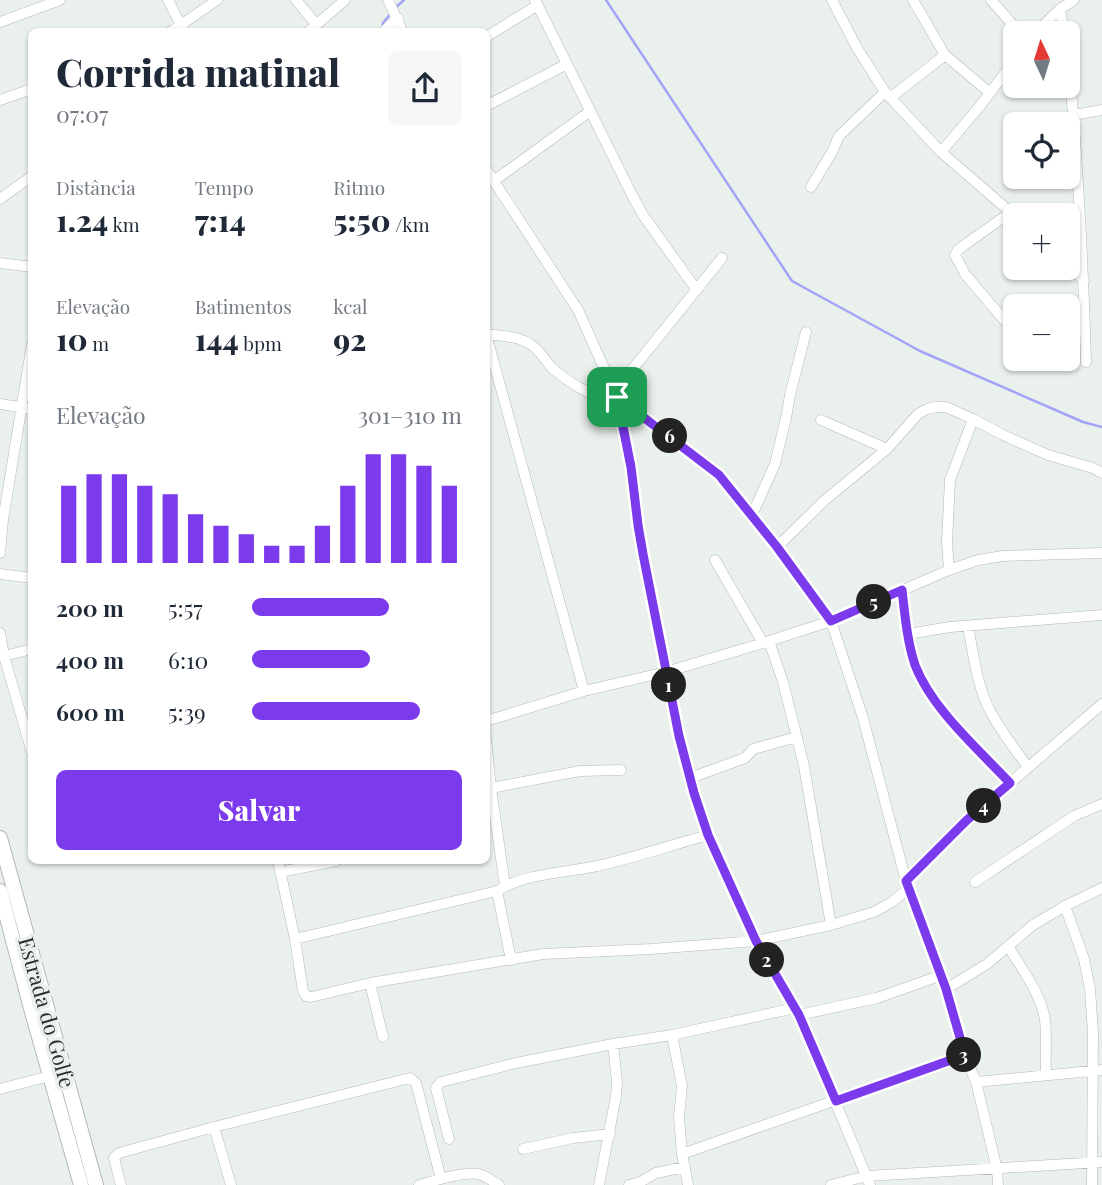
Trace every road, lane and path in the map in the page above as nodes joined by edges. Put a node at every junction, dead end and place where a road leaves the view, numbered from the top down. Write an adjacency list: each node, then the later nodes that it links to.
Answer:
1 (60, 0): 17 (street)
2 (168, 0): 18 (street)
3 (218, 0): 19 (street)
4 (296, 0): 20 (street)
5 (345, 0): 20 (street)
6 (388, 0): 13 (street)
7 (832, 0): 29 (street)
8 (912, 0): 24 (street)
9 (991, 0): 14 (street)
10 (1074, 0): 12 (street)
11 (536, 2): 23 (street); 25 (street)
12 (1060, 9): 15 (street); 16 (street)
13 (398, 18): 21 (street); 22 (street)
14 (1009, 21)
15 (1048, 21)
16 (1062, 21)
17 (0, 22)
18 (182, 28)
19 (184, 28)
20 (312, 28)
21 (387, 28)
22 (402, 28)
23 (490, 34)
24 (945, 55): 28 (street); 29 (street)
25 (567, 64): 31 (street); 33 (street)
26 (1003, 76): 28 (street)
27 (28, 90): 30 (street)
28 (990, 93): 35 (street)
29 (888, 94): 35 (street); 39 (street)
30 (0, 100)
31 (490, 104)
32 (1102, 110): 34 (street)
33 (589, 112): 38 (street); 49 (street)
34 (1080, 114)
35 (941, 152): 42 (street)
36 (490, 174): 38 (street)
37 (28, 179): 41 (street)
38 (495, 180): 55 (street)
39 (811, 187)
40 (1078, 189): 48 (street)
41 (0, 199)
42 (1003, 205)
43 (1003, 220): 50 (street)
44 (722, 258): 49 (street)
45 (0, 263): 46 (street)
46 (28, 266)
47 (1080, 277): 48 (street)
48 (1084, 280): 54 (street)
49 (696, 289): 55 (street)
50 (1003, 319)
51 (806, 332): 62 (street)
52 (490, 334): 55 (street)
53 (490, 345): 81 (street)
54 (1086, 362)
55 (617, 398): 62 (street); 80 (street)
56 (0, 404): 57 (street)
57 (27, 408): 63 (street)
58 (973, 419): 60 (street); 61 (street); 68 (street)
59 (821, 420): 60 (street)
60 (887, 449): 64 (street)
61 (1102, 473)
62 (752, 515): 64 (street)
63 (2, 520): 65 (street)
64 (777, 547): 73 (street)
65 (0, 553)
66 (1102, 553): 68 (street)
67 (715, 560): 77 (street)
68 (949, 570): 71 (street)
69 (0, 574): 70 (street)
70 (28, 578)
71 (902, 590): 73 (street); 76 (street)
72 (1102, 615): 74 (street)
73 (831, 621): 77 (street); 100 (street)
74 (968, 626): 76 (street); 86 (street)
75 (0, 633): 79 (street)
76 (908, 634): 90 (street)
77 (766, 642): 80 (street); 84 (street)
78 (28, 650): 79 (street)
79 (4, 656): 85 (street)
80 (666, 672): 81 (street); 89 (street)
81 (584, 691): 83 (street)
82 (1102, 704): 86 (street)
83 (490, 720)
84 (797, 737): 89 (street); 106 (street)
85 (28, 739)
86 (1028, 767): 90 (street)
87 (621, 770): 91 (street)
88 (490, 778): 91 (street)
89 (690, 778): 94 (street)
90 (1010, 783): 100 (street)
91 (491, 788): 93 (street)
92 (1102, 804): 99 (street)
93 (491, 825): 102 (street)
94 (708, 835): 102 (street); 108 (street)
95 (0, 838): 136 (highway, Estrada do Golfe)
96 (279, 864): 98 (street)
97 (321, 864): 98 (street)
98 (280, 872): 107 (street)
99 (975, 882)
100 (907, 885): 106 (street); 111 (street)
101 (1102, 888): 104 (street)
102 (501, 889): 107 (street); 110 (street)
103 (0, 891): 105 (highway, Estrada do Golfe)
104 (1065, 906): 109 (street); 119 (street)
105 (4, 918): 121 (highway, Estrada do Golfe)
106 (831, 925): 108 (street)
107 (295, 939): 112 (street)
108 (756, 941): 110 (street); 114 (street)
109 (1008, 946): 113 (street); 120 (street)
110 (511, 960): 112 (street)
111 (942, 975): 113 (street); 114 (street)
112 (370, 983): 116 (street)
113 (946, 989): 118 (street)
114 (797, 1012): 115 (street); 124 (street)
115 (673, 1035): 117 (street); 129 (street)
116 (383, 1037)
117 (613, 1044): 126 (street); 127 (street)
118 (965, 1055): 122 (street); 124 (street)
119 (1097, 1070): 120 (street); 130 (street)
120 (1046, 1075): 122 (street)
121 (50, 1076): 123 (street); 135 (highway, Estrada do Golfe)
122 (976, 1082): 132 (street)
123 (0, 1089)
124 (836, 1101): 129 (street); 134 (street)
125 (214, 1127): 133 (street); 137 (street); 138 (street)
126 (610, 1134): 128 (street); 141 (street)
127 (449, 1139)
128 (523, 1149)
129 (682, 1154): 131 (street)
130 (1098, 1162): 132 (street); 146 (street)
131 (685, 1167): 142 (street); 143 (street)
132 (997, 1169): 134 (street); 145 (street)
133 (441, 1179): 139 (street); 140 (street)
134 (868, 1180): 144 (street)
135 (81, 1185)
136 (96, 1185)
137 (121, 1185)
138 (231, 1185)
139 (419, 1185)
140 (499, 1185)
141 (599, 1185)
142 (629, 1185)
143 (688, 1185)
144 (831, 1185)
145 (998, 1185)
146 (1092, 1185)

